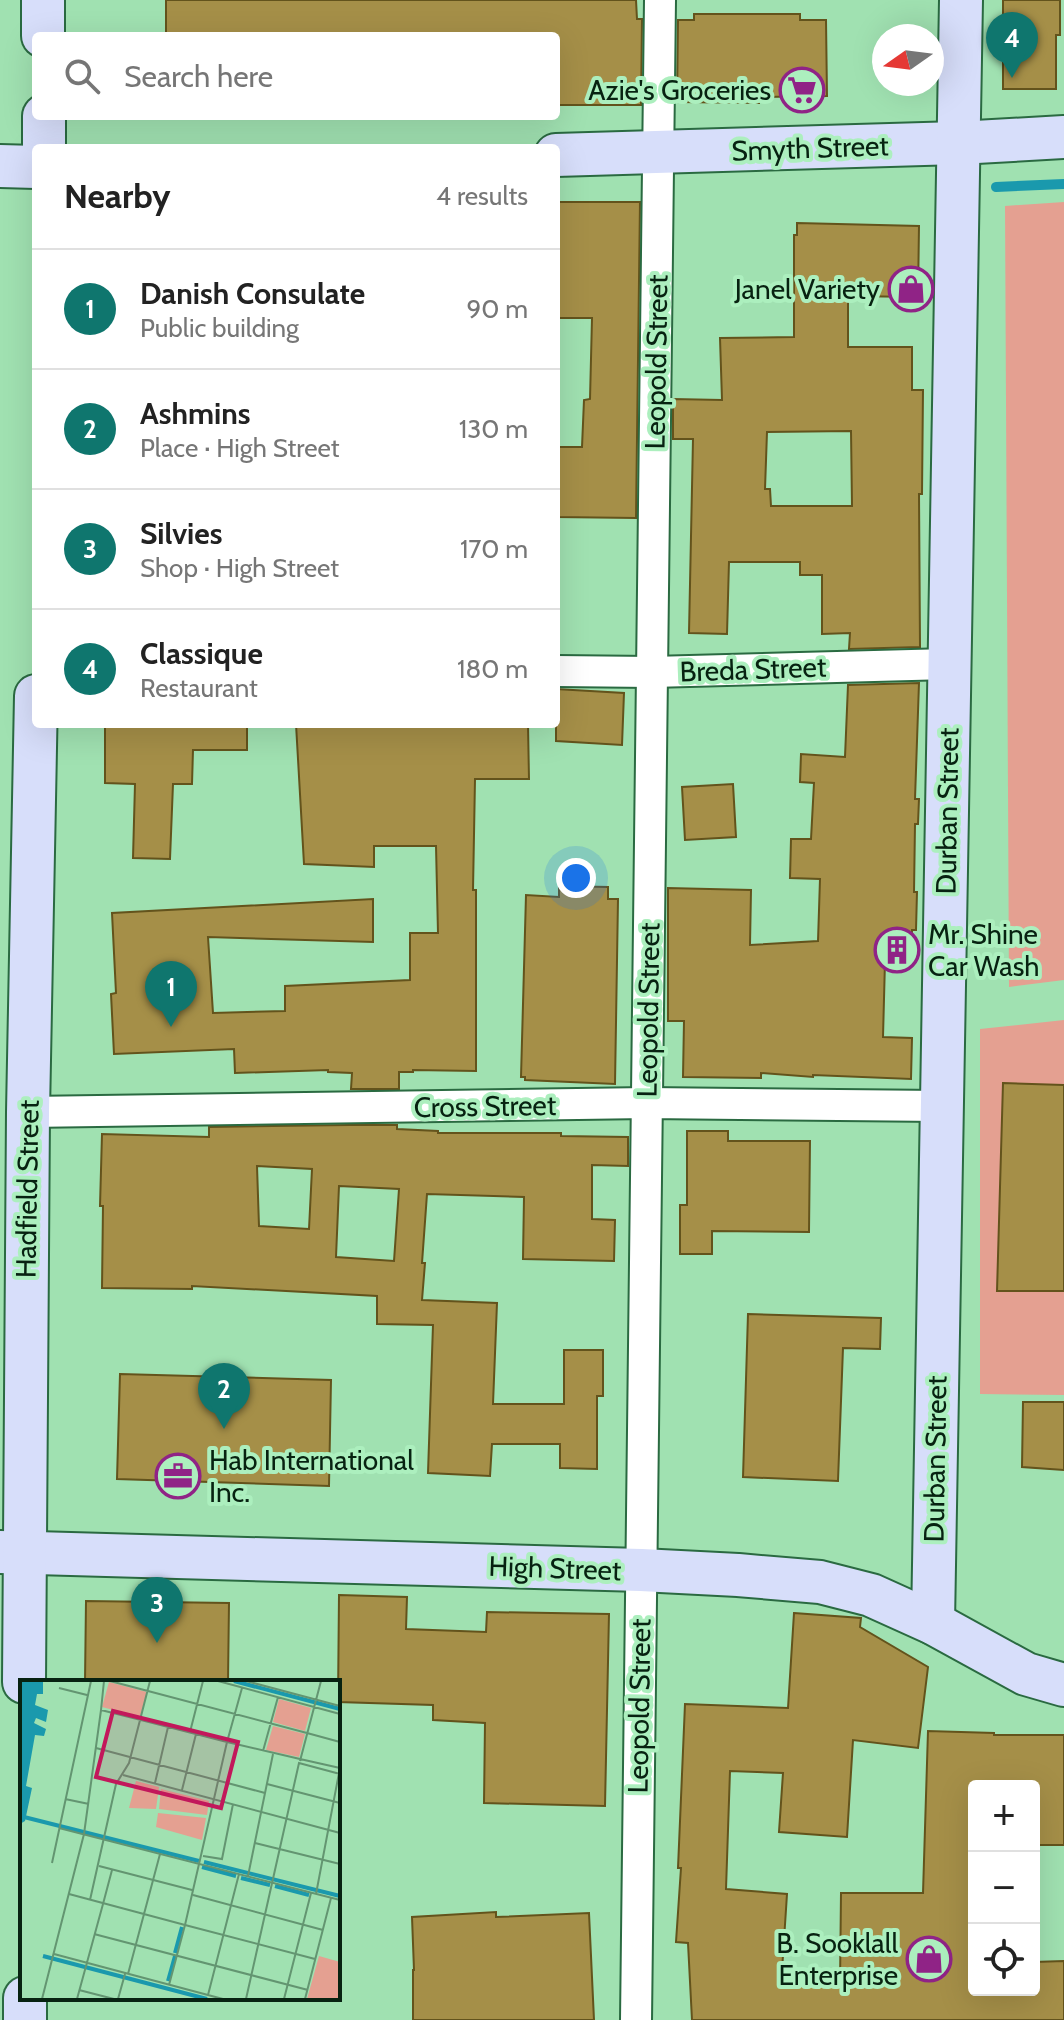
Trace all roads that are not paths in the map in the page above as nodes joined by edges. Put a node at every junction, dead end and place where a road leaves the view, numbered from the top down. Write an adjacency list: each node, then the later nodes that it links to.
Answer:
1 (43, 0): 4 (street)
2 (660, 0): 9 (street, Leopold Street)
3 (961, 0): 7 (street, Durban Street)
4 (43, 32)
5 (44, 120): 8 (street)
6 (1064, 137): 7 (street, Smyth Street)
7 (958, 143): 9 (street, Smyth Street); 13 (street, Durban Street)
8 (44, 144)
9 (659, 152): 10 (street, Smyth Street); 15 (street, Leopold Street)
10 (560, 155)
11 (0, 166): 12 (street)
12 (32, 167)
13 (949, 664): 15 (street, Breda Street); 19 (street, Durban Street)
14 (560, 671): 15 (street, Breda Street)
15 (652, 672): 18 (street, Leopold Street)
16 (32, 711): 17 (street, Hadfield Street)
17 (17, 766): 20 (street, Hadfield Street)
18 (647, 1103): 19 (street, Cross Street); 20 (street, Cross Street); 22 (street, Leopold Street)
19 (941, 1106): 23 (street, Durban Street)
20 (28, 1112): 21 (street, Hadfield Street)
21 (12, 1552): 22 (street, High Street); 24 (street, Hadfield Street)
22 (641, 1570): 23 (street, High Street); 26 (street, Leopold Street)
23 (933, 1623): 25 (street, High Street)
24 (24, 1680)
25 (1064, 1685)
26 (636, 2020)

